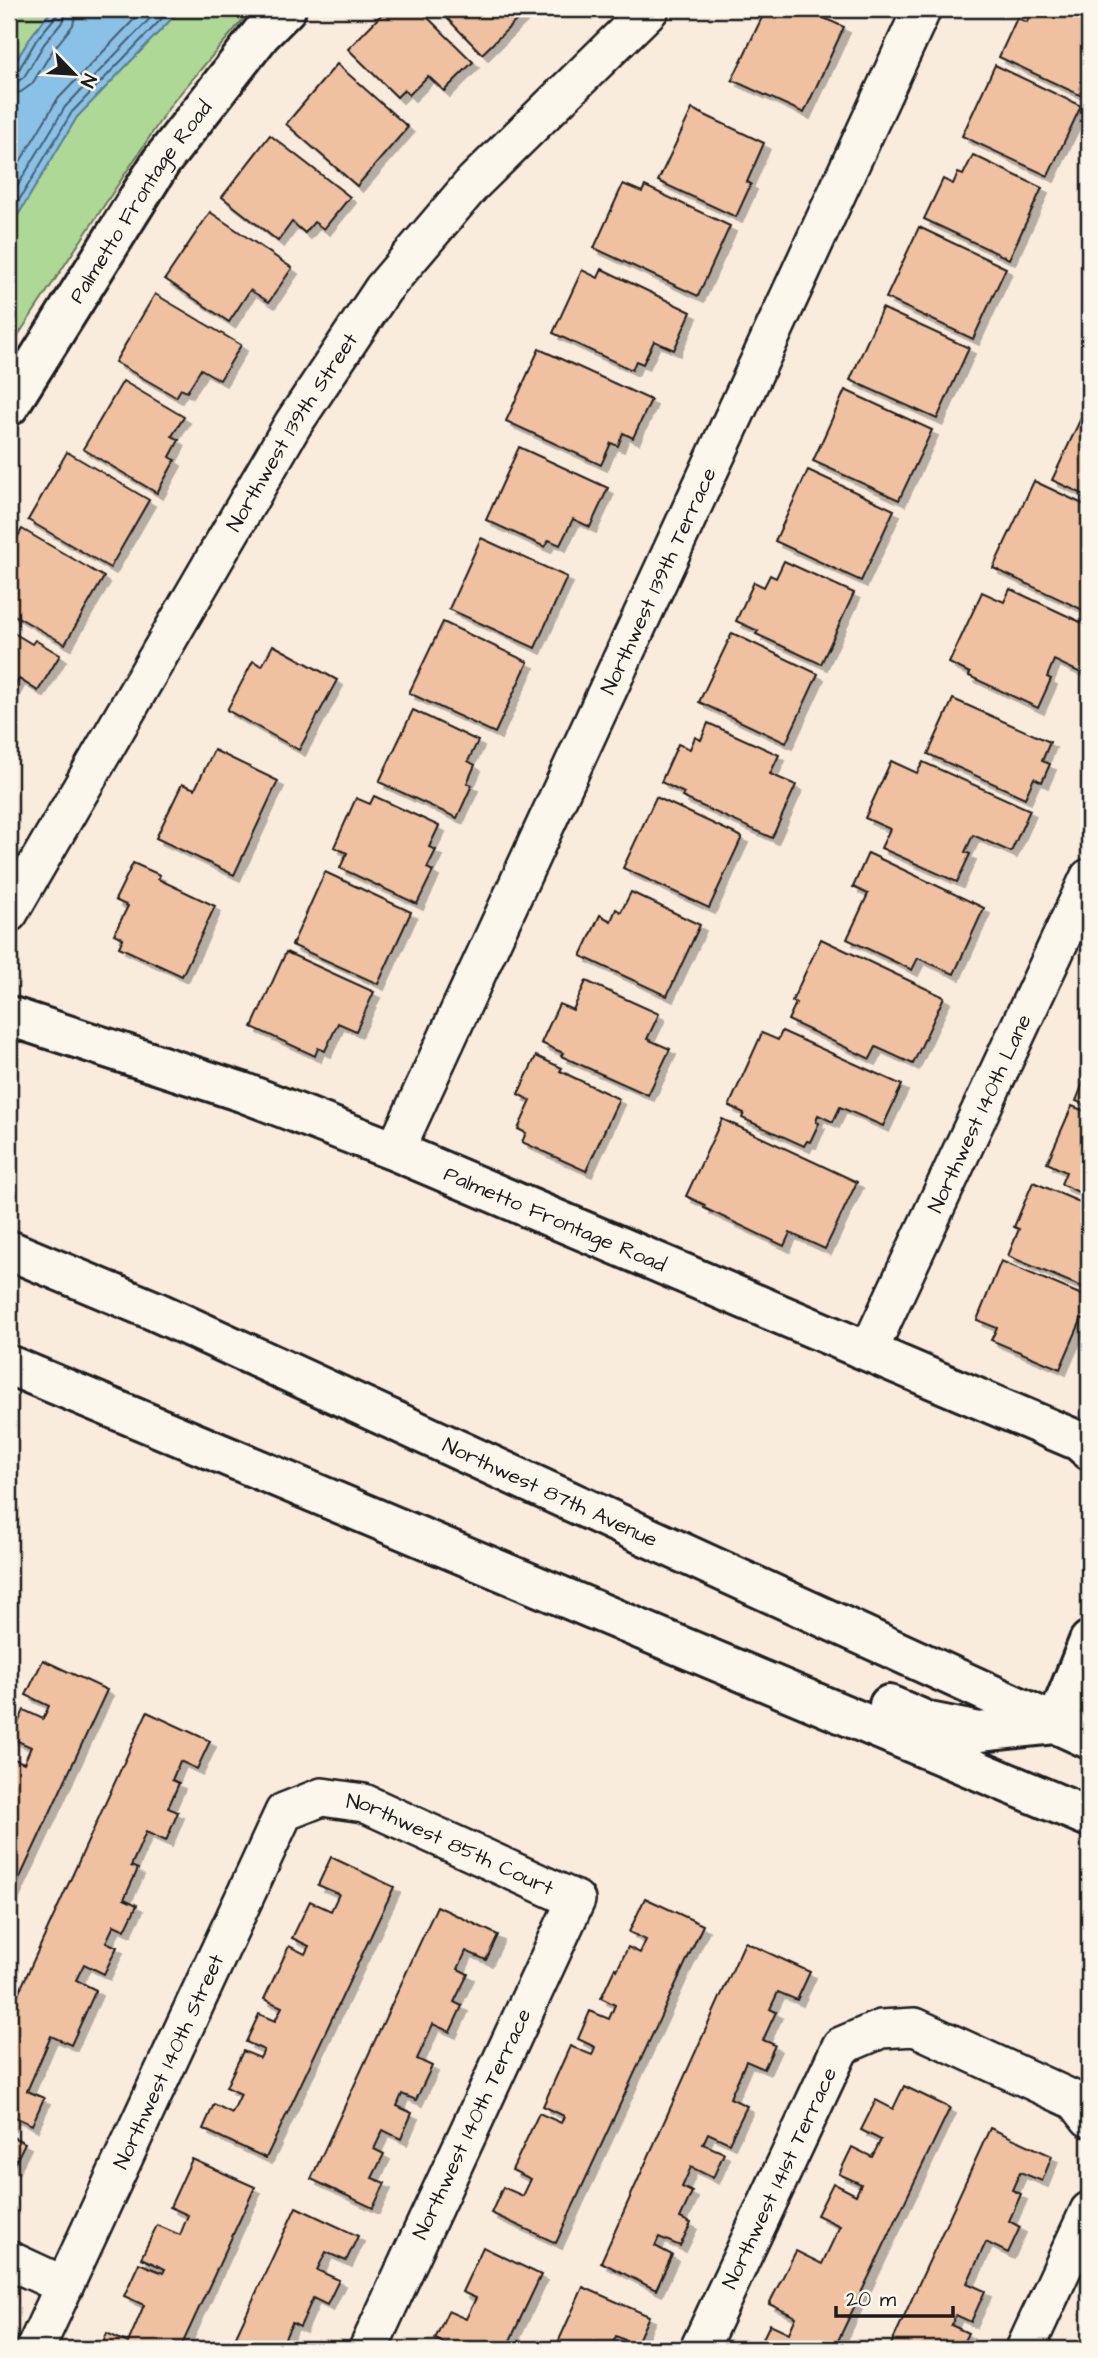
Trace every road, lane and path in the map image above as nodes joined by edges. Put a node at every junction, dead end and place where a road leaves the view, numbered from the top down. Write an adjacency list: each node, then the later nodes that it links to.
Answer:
1 (286, 9): 4 (main road, Palmetto Frontage Road)
2 (650, 9): 6 (street, Northwest 139th Street)
3 (922, 9): 8 (street, Northwest 139th Terrace)
4 (9, 405)
5 (1089, 878): 10 (street, Northwest 140th Lane)
6 (9, 913)
7 (9, 1016): 8 (main road, Palmetto Frontage Road)
8 (395, 1151): 10 (main road, Palmetto Frontage Road)
9 (9, 1250): 15 (main road, Northwest 87th Avenue)
10 (869, 1350): 12 (main road, Palmetto Frontage Road)
11 (9, 1365): 14 (main road)
12 (1089, 1450)
13 (1089, 1641): 15 (main road)
14 (751, 1674): 15 (main road); 17 (main road)
15 (1072, 1731)
16 (322, 1797): 18 (street, Northwest 85th Court); 22 (street, Northwest 140th Street)
17 (1089, 1817)
18 (576, 1900): 24 (street, Northwest 140th Terrace)
19 (1089, 2118): 25 (street, Northwest 141st Terrace)
20 (1089, 2211): 26 (street)
21 (9, 2260): 22 (street)
22 (63, 2285): 23 (street, Northwest 140th Street)
23 (35, 2349)
24 (368, 2349)
25 (699, 2349)
26 (1025, 2349)

